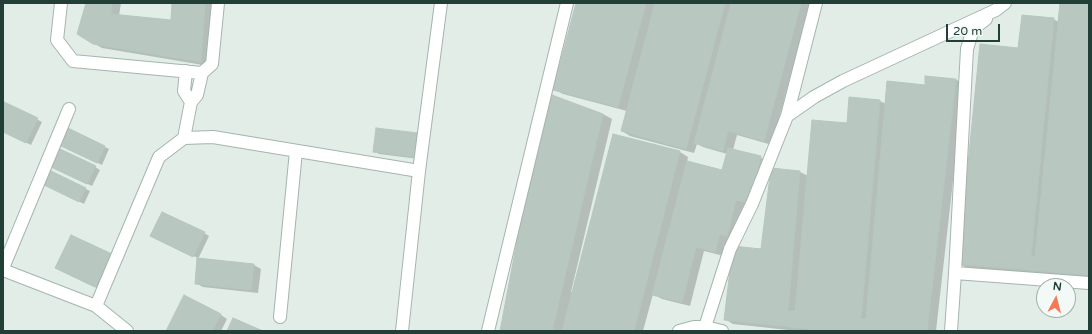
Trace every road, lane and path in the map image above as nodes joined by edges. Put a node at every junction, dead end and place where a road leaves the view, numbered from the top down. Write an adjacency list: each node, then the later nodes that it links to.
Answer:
1 (61, 3): 7 (street)
2 (218, 3): 8 (street)
3 (441, 3): 14 (street)
4 (567, 3): 23 (street)
5 (816, 3): 11 (street)
6 (1000, 6): 11 (street); 16 (street)
7 (186, 71): 8 (street); 9 (street)
8 (202, 73): 9 (street)
9 (191, 102): 12 (street)
10 (69, 109): 15 (street)
11 (787, 116): 20 (street)
12 (184, 138): 13 (street); 18 (street)
13 (296, 151): 14 (street); 19 (street)
14 (418, 171): 22 (street)
15 (3, 269): 18 (street)
16 (955, 273): 17 (street); 26 (street)
17 (1089, 283)
18 (96, 306): 21 (street)
19 (280, 317)
20 (705, 327): 24 (street); 25 (street)
21 (127, 331)
22 (402, 331)
23 (488, 331)
24 (679, 331)
25 (722, 331)
26 (951, 331)

